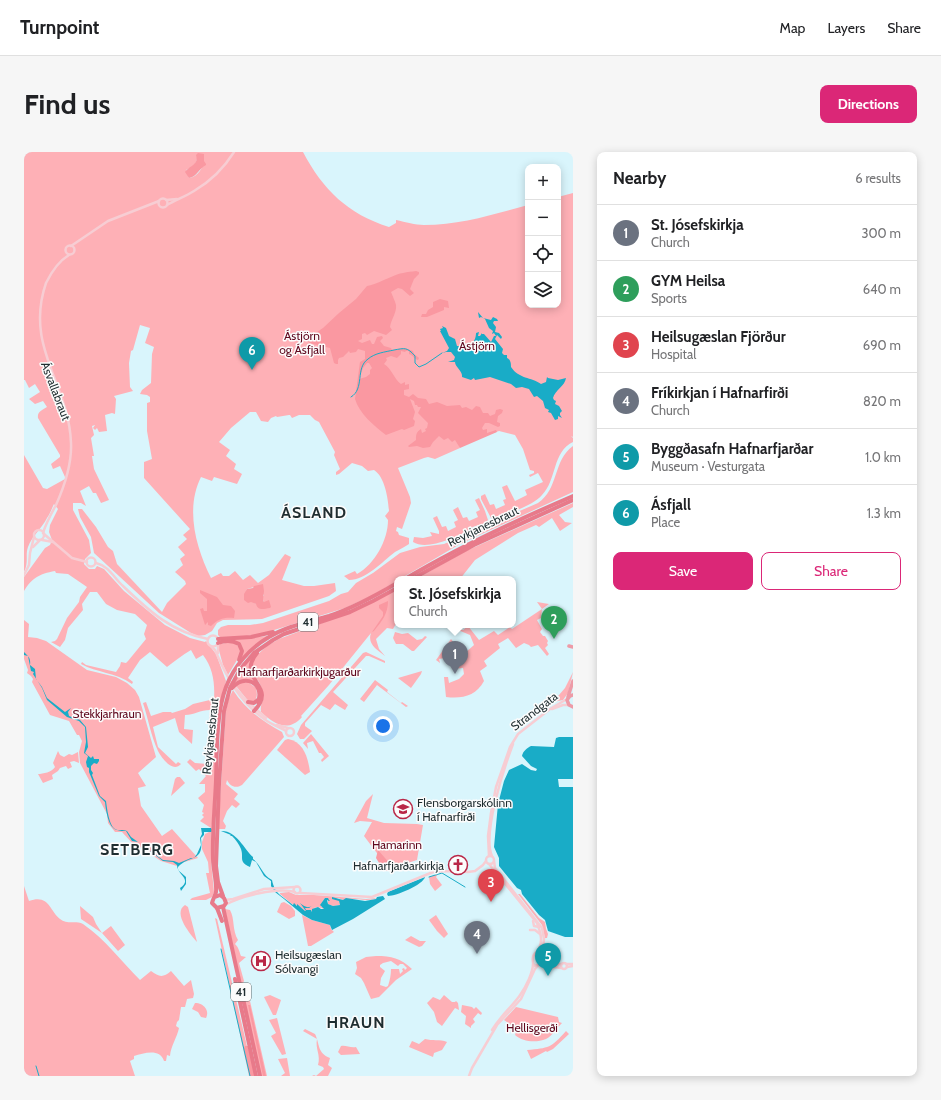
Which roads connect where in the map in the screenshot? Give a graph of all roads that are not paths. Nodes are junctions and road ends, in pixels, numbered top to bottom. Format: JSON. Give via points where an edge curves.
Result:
{"nodes":[{"id":1,"x":234,"y":152,"type":"edge"},
{"id":2,"x":181,"y":198,"type":"junction"},
{"id":3,"x":166,"y":200,"type":"junction"},
{"id":4,"x":159,"y":201,"type":"junction"},
{"id":5,"x":167,"y":205,"type":"junction"},
{"id":6,"x":160,"y":206,"type":"junction"},
{"id":7,"x":139,"y":209,"type":"junction"},
{"id":8,"x":81,"y":240,"type":"junction"},
{"id":9,"x":71,"y":246,"type":"junction"},
{"id":10,"x":65,"y":250,"type":"junction"},
{"id":11,"x":75,"y":251,"type":"junction"},
{"id":12,"x":68,"y":255,"type":"junction"},
{"id":13,"x":61,"y":262,"type":"junction"},
{"id":14,"x":38,"y":336,"type":"dead end"},
{"id":15,"x":40,"y":348,"type":"dead end"},
{"id":16,"x":573,"y":496,"type":"edge"},
{"id":17,"x":573,"y":500,"type":"edge"},
{"id":18,"x":47,"y":522,"type":"junction"},
{"id":19,"x":39,"y":530,"type":"junction"},
{"id":20,"x":44,"y":533,"type":"junction"},
{"id":21,"x":34,"y":537,"type":"junction"},
{"id":22,"x":41,"y":540,"type":"junction"},
{"id":23,"x":53,"y":542,"type":"junction"},
{"id":24,"x":31,"y":549,"type":"junction"},
{"id":25,"x":86,"y":562,"type":"junction"},
{"id":26,"x":96,"y":563,"type":"junction"},
{"id":27,"x":24,"y":575,"type":"edge"},
{"id":28,"x":410,"y":576,"type":"edge"},
{"id":29,"x":417,"y":576,"type":"edge"},
{"id":30,"x":394,"y":586,"type":"edge"},
{"id":31,"x":394,"y":590,"type":"edge"},
{"id":32,"x":283,"y":630,"type":"junction"},
{"id":33,"x":208,"y":639,"type":"junction"},
{"id":34,"x":273,"y":640,"type":"junction"},
{"id":35,"x":218,"y":642,"type":"junction"},
{"id":36,"x":211,"y":646,"type":"junction"},
{"id":37,"x":226,"y":674,"type":"junction"},
{"id":38,"x":230,"y":677,"type":"junction"},
{"id":39,"x":573,"y":681,"type":"edge"},
{"id":40,"x":236,"y":691,"type":"junction"},
{"id":41,"x":573,"y":695,"type":"edge"},
{"id":42,"x":259,"y":698,"type":"junction"},
{"id":43,"x":568,"y":698,"type":"junction"},
{"id":44,"x":248,"y":702,"type":"junction"},
{"id":45,"x":225,"y":705,"type":"junction"},
{"id":46,"x":571,"y":706,"type":"edge"},
{"id":47,"x":254,"y":710,"type":"junction"},
{"id":48,"x":288,"y":728,"type":"junction"},
{"id":49,"x":286,"y":731,"type":"junction"},
{"id":50,"x":488,"y":842,"type":"junction"},
{"id":51,"x":490,"y":846,"type":"junction"},
{"id":52,"x":490,"y":856,"type":"junction"},
{"id":53,"x":494,"y":862,"type":"junction"},
{"id":54,"x":487,"y":863,"type":"junction"},
{"id":55,"x":295,"y":887,"type":"junction"},
{"id":56,"x":269,"y":890,"type":"junction"},
{"id":57,"x":280,"y":890,"type":"junction"},
{"id":58,"x":300,"y":891,"type":"junction"},
{"id":59,"x":294,"y":892,"type":"junction"},
{"id":60,"x":214,"y":897,"type":"junction"},
{"id":61,"x":224,"y":898,"type":"junction"},
{"id":62,"x":224,"y":906,"type":"junction"},
{"id":63,"x":217,"y":908,"type":"junction"},
{"id":64,"x":531,"y":917,"type":"junction"},
{"id":65,"x":538,"y":927,"type":"junction"},
{"id":66,"x":530,"y":930,"type":"dead end"},
{"id":67,"x":542,"y":934,"type":"junction"},
{"id":68,"x":536,"y":953,"type":"junction"},
{"id":69,"x":542,"y":954,"type":"junction"},
{"id":70,"x":542,"y":959,"type":"junction"},
{"id":71,"x":533,"y":964,"type":"junction"},
{"id":72,"x":562,"y":964,"type":"junction"},
{"id":73,"x":538,"y":965,"type":"junction"},
{"id":74,"x":573,"y":965,"type":"edge"},
{"id":75,"x":566,"y":966,"type":"junction"},
{"id":76,"x":561,"y":968,"type":"junction"},
{"id":77,"x":256,"y":1076,"type":"edge"},
{"id":78,"x":260,"y":1076,"type":"edge"},
{"id":79,"x":469,"y":1076,"type":"edge"}],
"edges":[{"from":1,"to":2,"type":"main road","via":[[225,165],[207,182]]},
{"from":2,"to":3,"type":"main road"},
{"from":2,"to":5,"type":"main road"},
{"from":3,"to":4,"type":"main road"},
{"from":3,"to":5,"type":"main road"},
{"from":4,"to":6,"type":"main road"},
{"from":4,"to":7,"type":"main road"},
{"from":5,"to":6,"type":"main road","via":[[164,208]]},
{"from":6,"to":7,"type":"main road"},
{"from":7,"to":8,"type":"main road","via":[[108,221]]},
{"from":8,"to":9,"type":"main road"},
{"from":8,"to":11,"type":"main road"},
{"from":9,"to":10,"type":"main road"},
{"from":9,"to":11,"type":"main road"},
{"from":10,"to":12,"type":"main road"},
{"from":10,"to":13,"type":"main road"},
{"from":11,"to":12,"type":"main road"},
{"from":12,"to":13,"type":"main road"},
{"from":13,"to":14,"type":"main road","via":[[48,280],[40,302],[37,317]]},
{"from":15,"to":18,"type":"main road","name":"Ásvallabraut","via":[[67,416],[71,444],[66,479]]},
{"from":16,"to":28,"type":"highway","name":"Reykjanesbraut","via":[[480,537]]},
{"from":17,"to":29,"type":"highway","name":"Reykjanesbraut","via":[[474,545]]},
{"from":18,"to":19,"type":"main road","name":"Ásvallabraut"},
{"from":18,"to":20,"type":"main road","name":"Ásvallabraut"},
{"from":19,"to":20,"type":"main road"},
{"from":19,"to":21,"type":"main road","via":[[35,532]]},
{"from":20,"to":22,"type":"main road"},
{"from":20,"to":23,"type":"main road"},
{"from":21,"to":22,"type":"main road"},
{"from":21,"to":24,"type":"main road"},
{"from":22,"to":23,"type":"main road"},
{"from":22,"to":24,"type":"main road"},
{"from":23,"to":25,"type":"main road","via":[[72,558]]},
{"from":24,"to":27,"type":"main road","via":[[30,566]]},
{"from":25,"to":26,"type":"main road","via":[[91,567]]},
{"from":25,"to":26,"type":"main road","via":[[92,557]]},
{"from":26,"to":33,"type":"main road","via":[[106,567],[125,588],[162,620],[183,632]]},
{"from":30,"to":32,"type":"highway","name":"Reykjanesbraut","number":"41","via":[[346,610]]},
{"from":31,"to":34,"type":"highway","name":"Reykjanesbraut","number":"41","via":[[350,612]]},
{"from":32,"to":35,"type":"highway","via":[[251,638]]},
{"from":32,"to":38,"type":"highway","name":"Reykjanesbraut","number":"41","via":[[258,644]]},
{"from":33,"to":35,"type":"main road","via":[[213,636]]},
{"from":33,"to":36,"type":"main road"},
{"from":34,"to":45,"type":"highway","name":"Reykjanesbraut","number":"41","via":[[240,668]]},
{"from":34,"to":47,"type":"highway","via":[[256,654],[251,663],[250,669],[262,694],[261,701]]},
{"from":35,"to":36,"type":"main road"},
{"from":35,"to":37,"type":"main road","via":[[218,654]]},
{"from":35,"to":38,"type":"highway","via":[[234,641],[242,648]]},
{"from":36,"to":37,"type":"main road"},
{"from":37,"to":40,"type":"main road"},
{"from":38,"to":60,"type":"highway","name":"Reykjanesbraut","number":"41","via":[[220,710],[216,761],[212,858],[216,891]]},
{"from":39,"to":43,"type":"main road","name":"Strandgata"},
{"from":40,"to":44,"type":"main road"},
{"from":40,"to":47,"type":"main road"},
{"from":41,"to":43,"type":"main road"},
{"from":42,"to":44,"type":"highway","via":[[254,703]]},
{"from":42,"to":45,"type":"highway","via":[[256,685],[244,681],[232,687]]},
{"from":42,"to":47,"type":"highway"},
{"from":43,"to":46,"type":"main road","via":[[567,702]]},
{"from":43,"to":50,"type":"main road","name":"Strandgata","via":[[550,709],[514,740],[496,787]]},
{"from":44,"to":47,"type":"main road"},
{"from":45,"to":61,"type":"highway","name":"Reykjanesbraut","number":"41","via":[[216,866]]},
{"from":46,"to":51,"type":"main road","name":"Strandgata","via":[[559,706],[551,710],[515,741],[495,803]]},
{"from":47,"to":48,"type":"main road","via":[[271,722]]},
{"from":47,"to":49,"type":"main road","via":[[268,722]]},
{"from":48,"to":49,"type":"main road"},
{"from":48,"to":49,"type":"main road","via":[[294,730],[293,735],[288,736]]},
{"from":50,"to":51,"type":"main road"},
{"from":50,"to":52,"type":"main road","name":"Strandgata"},
{"from":51,"to":52,"type":"main road","name":"Strandgata"},
{"from":52,"to":53,"type":"main road"},
{"from":52,"to":54,"type":"main road","via":[[486,858]]},
{"from":53,"to":54,"type":"main road"},
{"from":53,"to":67,"type":"main road","via":[[495,868],[541,926]]},
{"from":54,"to":58,"type":"main road","via":[[475,871],[433,872],[372,897]]},
{"from":54,"to":64,"type":"main road"},
{"from":55,"to":57,"type":"main road"},
{"from":55,"to":58,"type":"main road","via":[[299,887]]},
{"from":55,"to":59,"type":"main road"},
{"from":56,"to":57,"type":"main road"},
{"from":56,"to":61,"type":"main road","via":[[258,890],[233,899]]},
{"from":56,"to":62,"type":"main road"},
{"from":57,"to":59,"type":"main road"},
{"from":58,"to":59,"type":"main road","via":[[298,894]]},
{"from":60,"to":61,"type":"highway","via":[[219,895]]},
{"from":60,"to":63,"type":"highway","number":"41","via":[[212,903]]},
{"from":61,"to":62,"type":"highway","number":"41"},
{"from":62,"to":63,"type":"highway"},
{"from":62,"to":78,"type":"highway","number":"41"},
{"from":63,"to":77,"type":"highway","number":"41","via":[[223,924]]},
{"from":64,"to":65,"type":"main road"},
{"from":64,"to":65,"type":"main road","via":[[534,926]]},
{"from":65,"to":67,"type":"main road"},
{"from":66,"to":67,"type":"main road"},
{"from":67,"to":68,"type":"main road"},
{"from":67,"to":69,"type":"main road"},
{"from":68,"to":69,"type":"main road"},
{"from":68,"to":71,"type":"main road"},
{"from":69,"to":70,"type":"main road"},
{"from":70,"to":72,"type":"main road","via":[[548,965]]},
{"from":70,"to":73,"type":"main road"},
{"from":71,"to":73,"type":"main road"},
{"from":71,"to":79,"type":"main road","via":[[522,994],[496,1024],[470,1068]]},
{"from":72,"to":75,"type":"main road"},
{"from":72,"to":76,"type":"main road"},
{"from":73,"to":76,"type":"main road"},
{"from":73,"to":79,"type":"main road","via":[[524,995],[497,1025]]},
{"from":74,"to":75,"type":"main road"},
{"from":75,"to":76,"type":"main road","via":[[564,969]]}]}
